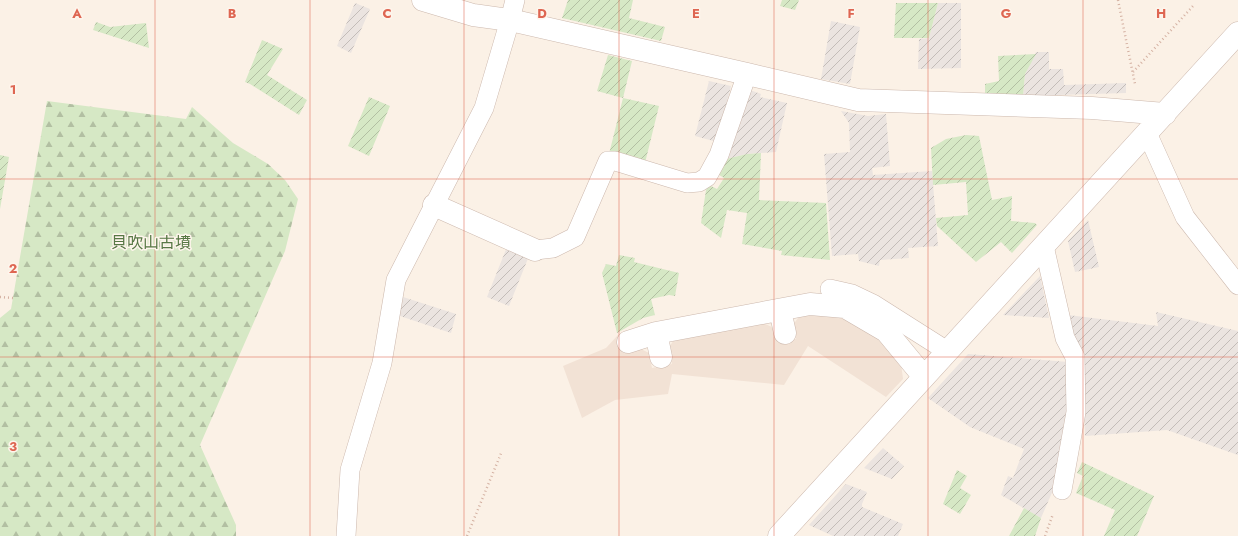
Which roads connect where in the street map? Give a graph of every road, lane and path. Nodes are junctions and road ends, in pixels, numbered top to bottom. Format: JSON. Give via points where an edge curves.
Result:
{"nodes":[{"id":1,"x":423,"y":0,"type":"edge"},
{"id":2,"x":1118,"y":0,"type":"edge"},
{"id":3,"x":1193,"y":6,"type":"dead end"},
{"id":4,"x":512,"y":10,"type":"edge"},
{"id":5,"x":1238,"y":33,"type":"edge"},
{"id":6,"x":1133,"y":73,"type":"junction"},
{"id":7,"x":748,"y":74,"type":"junction"},
{"id":8,"x":1140,"y":112,"type":"junction"},
{"id":9,"x":1165,"y":114,"type":"junction"},
{"id":10,"x":1147,"y":134,"type":"junction"},
{"id":11,"x":434,"y":205,"type":"junction"},
{"id":12,"x":1044,"y":246,"type":"junction"},
{"id":13,"x":535,"y":250,"type":"joint"},
{"id":14,"x":1238,"y":285,"type":"edge"},
{"id":15,"x":830,"y":289,"type":"dead end"},
{"id":16,"x":0,"y":297,"type":"edge"},
{"id":17,"x":13,"y":298,"type":"dead end"},
{"id":18,"x":780,"y":310,"type":"junction"},
{"id":19,"x":656,"y":332,"type":"junction"},
{"id":20,"x":785,"y":333,"type":"dead end"},
{"id":21,"x":628,"y":342,"type":"dead end"},
{"id":22,"x":947,"y":351,"type":"junction"},
{"id":23,"x":661,"y":357,"type":"dead end"},
{"id":24,"x":924,"y":377,"type":"junction"},
{"id":25,"x":502,"y":451,"type":"dead end"},
{"id":26,"x":1062,"y":490,"type":"dead end"},
{"id":27,"x":346,"y":536,"type":"edge"},
{"id":28,"x":467,"y":536,"type":"edge"},
{"id":29,"x":779,"y":536,"type":"edge"}],
"edges":[{"from":1,"to":4,"type":"street","via":[[473,15]]},
{"from":2,"to":6,"type":"path"},
{"from":3,"to":6,"type":"path"},
{"from":4,"to":7,"type":"street"},
{"from":4,"to":11,"type":"lane","via":[[484,108]]},
{"from":5,"to":9,"type":"street"},
{"from":6,"to":8,"type":"path"},
{"from":7,"to":8,"type":"street","via":[[858,100]]},
{"from":7,"to":13,"type":"lane","via":[[719,155],[707,177],[699,182],[687,183],[615,161],[608,162],[576,237],[553,248]]},
{"from":8,"to":9,"type":"street"},
{"from":9,"to":10,"type":"street"},
{"from":10,"to":12,"type":"street"},
{"from":10,"to":14,"type":"lane","via":[[1185,217]]},
{"from":11,"to":13,"type":"street"},
{"from":11,"to":27,"type":"lane","via":[[396,280],[382,363],[350,470]]},
{"from":12,"to":22,"type":"street"},
{"from":12,"to":26,"type":"lane","via":[[1065,338],[1075,357],[1076,412]]},
{"from":15,"to":22,"type":"lane","via":[[852,294],[873,304]]},
{"from":16,"to":17,"type":"path"},
{"from":18,"to":19,"type":"street"},
{"from":18,"to":20,"type":"street"},
{"from":18,"to":24,"type":"street","via":[[810,304],[845,307],[886,331]]},
{"from":19,"to":21,"type":"street"},
{"from":19,"to":23,"type":"street"},
{"from":22,"to":24,"type":"street"},
{"from":24,"to":29,"type":"street"},
{"from":25,"to":28,"type":"path"}]}
